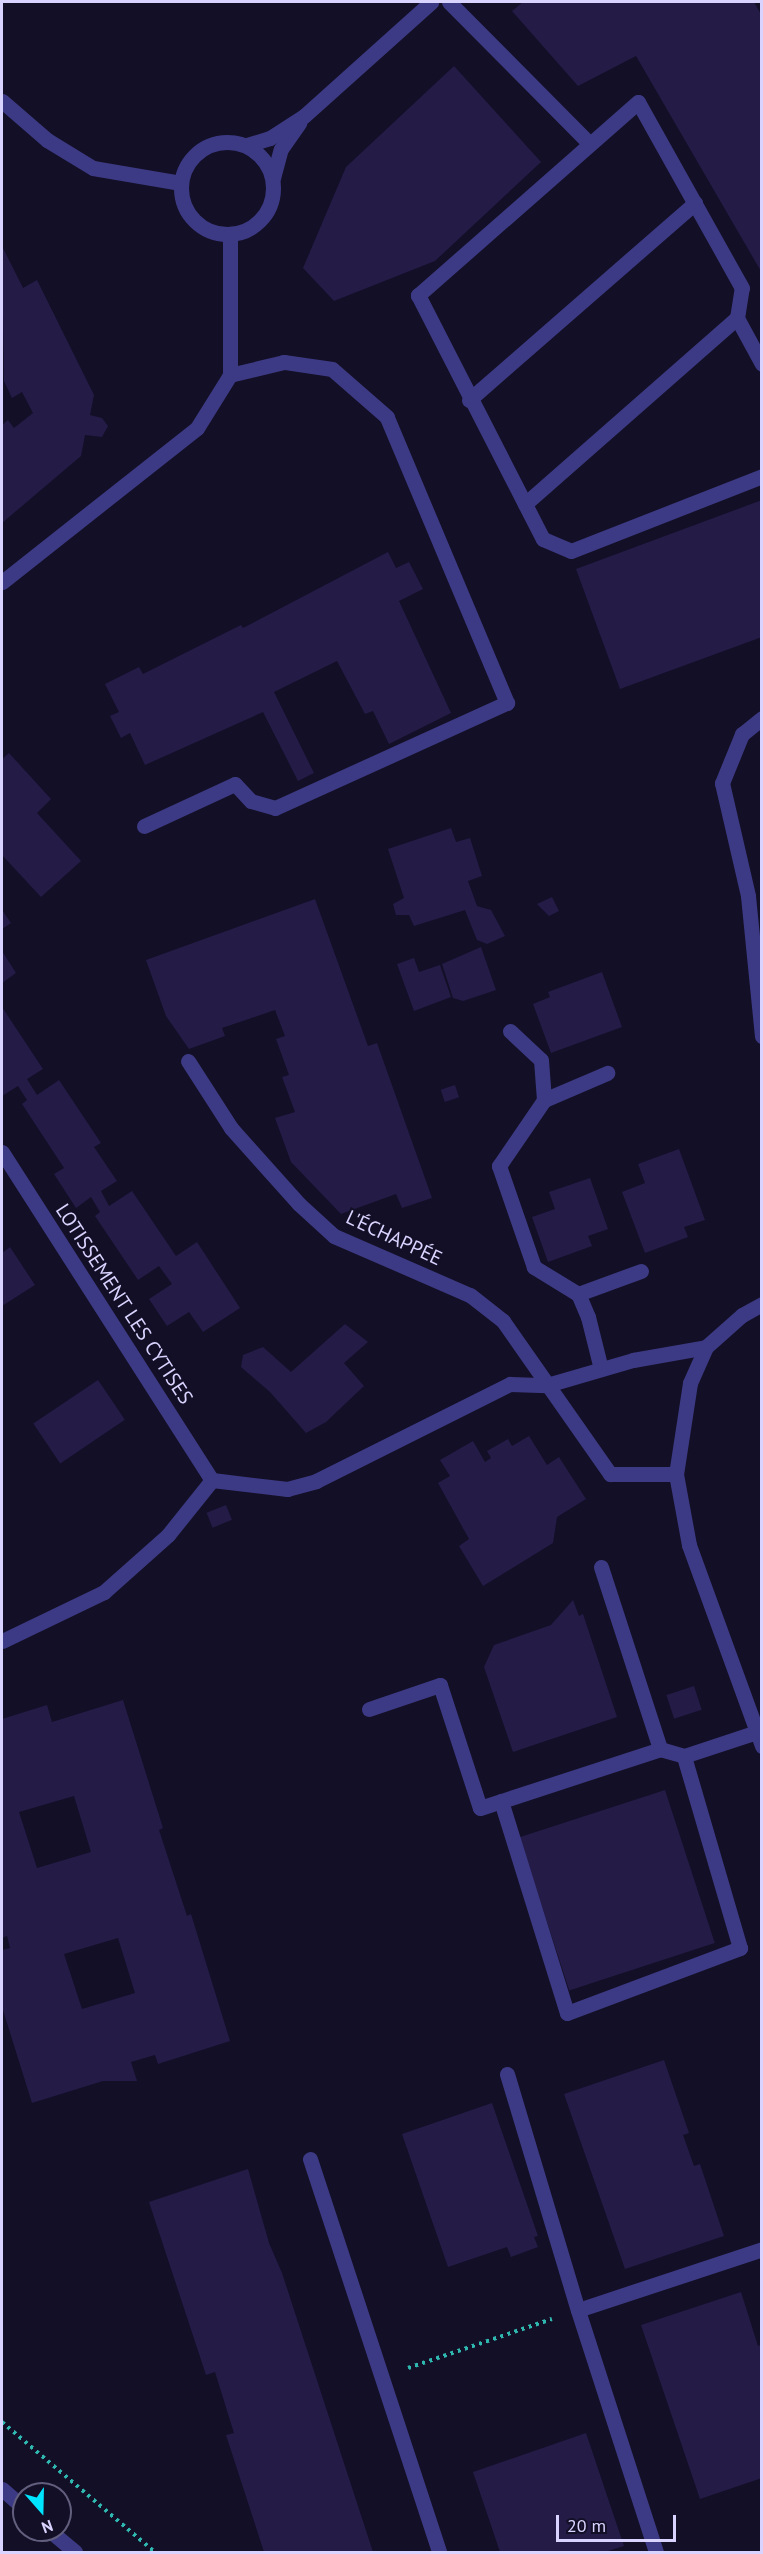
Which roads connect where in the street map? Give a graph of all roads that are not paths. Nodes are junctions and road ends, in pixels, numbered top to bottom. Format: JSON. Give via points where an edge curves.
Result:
{"nodes":[{"id":1,"x":431,"y":2,"type":"edge"},
{"id":2,"x":449,"y":2,"type":"edge"},
{"id":3,"x":2,"y":101,"type":"edge"},
{"id":4,"x":304,"y":116,"type":"junction"},
{"id":5,"x":590,"y":144,"type":"junction"},
{"id":6,"x":247,"y":145,"type":"junction"},
{"id":7,"x":273,"y":178,"type":"junction"},
{"id":8,"x":181,"y":183,"type":"junction"},
{"id":9,"x":695,"y":203,"type":"junction"},
{"id":10,"x":230,"y":235,"type":"junction"},
{"id":11,"x":737,"y":318,"type":"junction"},
{"id":12,"x":762,"y":364,"type":"edge"},
{"id":13,"x":230,"y":375,"type":"junction"},
{"id":14,"x":470,"y":399,"type":"junction"},
{"id":15,"x":762,"y":476,"type":"edge"},
{"id":16,"x":525,"y":504,"type":"junction"},
{"id":17,"x":2,"y":582,"type":"edge"},
{"id":18,"x":762,"y":718,"type":"edge"},
{"id":19,"x":144,"y":826,"type":"dead end"},
{"id":20,"x":510,"y":1031,"type":"dead end"},
{"id":21,"x":762,"y":1036,"type":"edge"},
{"id":22,"x":188,"y":1061,"type":"dead end"},
{"id":23,"x":607,"y":1073,"type":"dead end"},
{"id":24,"x":544,"y":1100,"type":"junction"},
{"id":25,"x":2,"y":1152,"type":"edge"},
{"id":26,"x":641,"y":1271,"type":"dead end"},
{"id":27,"x":578,"y":1294,"type":"junction"},
{"id":28,"x":762,"y":1304,"type":"edge"},
{"id":29,"x":706,"y":1347,"type":"junction"},
{"id":30,"x":601,"y":1369,"type":"junction"},
{"id":31,"x":547,"y":1385,"type":"junction"},
{"id":32,"x":676,"y":1474,"type":"junction"},
{"id":33,"x":212,"y":1480,"type":"junction"},
{"id":34,"x":601,"y":1567,"type":"dead end"},
{"id":35,"x":2,"y":1641,"type":"edge"},
{"id":36,"x":369,"y":1709,"type":"dead end"},
{"id":37,"x":759,"y":1739,"type":"edge"},
{"id":38,"x":660,"y":1749,"type":"junction"},
{"id":39,"x":684,"y":1756,"type":"junction"},
{"id":40,"x":501,"y":1802,"type":"junction"},
{"id":41,"x":507,"y":2074,"type":"dead end"},
{"id":42,"x":310,"y":2159,"type":"dead end"},
{"id":43,"x":762,"y":2249,"type":"edge"},
{"id":44,"x":578,"y":2310,"type":"junction"},
{"id":45,"x":63,"y":2542,"type":"edge"},
{"id":46,"x":75,"y":2553,"type":"edge"},
{"id":47,"x":439,"y":2553,"type":"edge"},
{"id":48,"x":656,"y":2553,"type":"edge"}],
"edges":[{"from":1,"to":4,"type":"street"},
{"from":2,"to":5,"type":"street"},
{"from":3,"to":8,"type":"street","via":[[47,140],[93,168]]},
{"from":4,"to":6,"type":"street","via":[[270,138]]},
{"from":4,"to":7,"type":"street","via":[[281,150]]},
{"from":5,"to":9,"type":"street","via":[[638,102]]},
{"from":5,"to":14,"type":"street","via":[[418,295]]},
{"from":6,"to":7,"type":"street","via":[[264,158]]},
{"from":6,"to":8,"type":"street","via":[[224,141],[200,150],[187,164]]},
{"from":7,"to":10,"type":"street","via":[[274,196],[266,215],[252,228]]},
{"from":8,"to":10,"type":"street","via":[[183,203],[194,220],[212,232]]},
{"from":9,"to":11,"type":"street","via":[[742,288]]},
{"from":9,"to":14,"type":"street"},
{"from":10,"to":13,"type":"street"},
{"from":11,"to":12,"type":"street"},
{"from":11,"to":16,"type":"street"},
{"from":13,"to":17,"type":"street","via":[[197,428]]},
{"from":13,"to":19,"type":"street","via":[[284,362],[332,369],[387,417],[507,703],[275,808],[251,801],[235,784]]},
{"from":14,"to":16,"type":"street"},
{"from":15,"to":16,"type":"street","via":[[571,551],[543,539]]},
{"from":18,"to":21,"type":"street","via":[[742,734],[722,783],[748,896]]},
{"from":20,"to":24,"type":"street","via":[[541,1060]]},
{"from":22,"to":31,"type":"street","name":"L'ÉCHAPPÉE","via":[[231,1128],[299,1204],[334,1236],[470,1295],[503,1321]]},
{"from":23,"to":24,"type":"street"},
{"from":24,"to":27,"type":"street","via":[[499,1166],[534,1267]]},
{"from":25,"to":33,"type":"street","name":"LOTISSEMENT LES CYTISES"},
{"from":26,"to":27,"type":"street"},
{"from":27,"to":30,"type":"street"},
{"from":28,"to":29,"type":"street","via":[[742,1315]]},
{"from":29,"to":30,"type":"street"},
{"from":29,"to":32,"type":"street","via":[[690,1383]]},
{"from":30,"to":31,"type":"street"},
{"from":31,"to":32,"type":"street","name":"L'ÉCHAPPÉE","via":[[610,1474]]},
{"from":31,"to":33,"type":"street","via":[[510,1384],[316,1481],[287,1489]]},
{"from":32,"to":37,"type":"street","via":[[689,1545]]},
{"from":33,"to":35,"type":"street","via":[[168,1535],[104,1592]]},
{"from":34,"to":38,"type":"street"},
{"from":36,"to":40,"type":"street","via":[[440,1685],[480,1808]]},
{"from":37,"to":39,"type":"street"},
{"from":38,"to":39,"type":"street"},
{"from":38,"to":40,"type":"street"},
{"from":39,"to":40,"type":"street","via":[[740,1948],[567,2013]]},
{"from":41,"to":44,"type":"street"},
{"from":42,"to":47,"type":"street"},
{"from":43,"to":44,"type":"street"},
{"from":44,"to":48,"type":"street"},
{"from":45,"to":46,"type":"street"}]}
